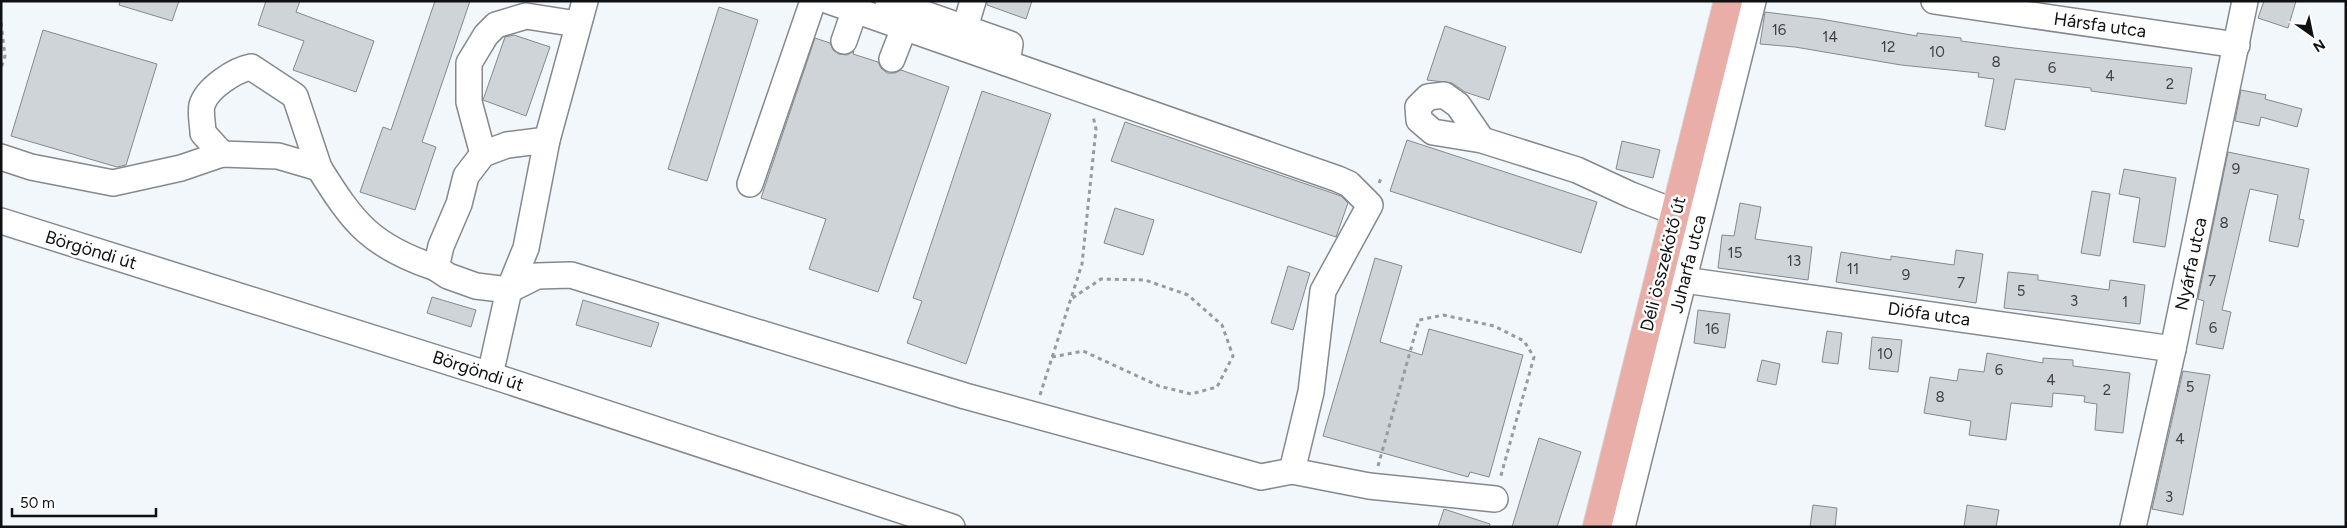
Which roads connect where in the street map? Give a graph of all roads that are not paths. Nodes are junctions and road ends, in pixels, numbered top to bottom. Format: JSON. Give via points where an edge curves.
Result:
{"nodes":[{"id":1,"x":813,"y":1,"type":"edge"},
{"id":2,"x":829,"y":1,"type":"edge"},
{"id":3,"x":973,"y":1,"type":"edge"},
{"id":4,"x":1728,"y":1,"type":"edge"},
{"id":5,"x":1753,"y":1,"type":"edge"},
{"id":6,"x":1934,"y":1,"type":"edge"},
{"id":7,"x":2245,"y":1,"type":"edge"},
{"id":8,"x":857,"y":6,"type":"edge"},
{"id":9,"x":903,"y":10,"type":"edge"},
{"id":10,"x":581,"y":13,"type":"edge"},
{"id":11,"x":961,"y":37,"type":"junction"},
{"id":12,"x":844,"y":41,"type":"dead end"},
{"id":13,"x":2237,"y":45,"type":"junction"},
{"id":14,"x":892,"y":59,"type":"dead end"},
{"id":15,"x":547,"y":140,"type":"junction"},
{"id":16,"x":1482,"y":140,"type":"dead end"},
{"id":17,"x":222,"y":154,"type":"junction"},
{"id":18,"x":483,"y":154,"type":"junction"},
{"id":19,"x":1,"y":157,"type":"edge"},
{"id":20,"x":319,"y":168,"type":"junction"},
{"id":21,"x":750,"y":184,"type":"dead end"},
{"id":22,"x":1676,"y":212,"type":"junction"},
{"id":23,"x":1,"y":221,"type":"edge"},
{"id":24,"x":436,"y":268,"type":"junction"},
{"id":25,"x":1684,"y":280,"type":"junction"},
{"id":26,"x":509,"y":290,"type":"junction"},
{"id":27,"x":2173,"y":348,"type":"junction"},
{"id":28,"x":490,"y":375,"type":"junction"},
{"id":29,"x":1292,"y":471,"type":"junction"},
{"id":30,"x":1495,"y":499,"type":"road end"},
{"id":31,"x":952,"y":527,"type":"edge"},
{"id":32,"x":1597,"y":527,"type":"edge"},
{"id":33,"x":1622,"y":527,"type":"edge"},
{"id":34,"x":2133,"y":527,"type":"edge"}],
"edges":[{"from":1,"to":21,"type":"street"},
{"from":2,"to":8,"type":"street"},
{"from":3,"to":11,"type":"street"},
{"from":4,"to":22,"type":"main road","name":"Déli összekötő út"},
{"from":5,"to":25,"type":"street","name":"Juharfa utca"},
{"from":6,"to":13,"type":"street","name":"Hársfa utca"},
{"from":7,"to":13,"type":"street","name":"Nyárfa utca"},
{"from":8,"to":9,"type":"street"},
{"from":8,"to":12,"type":"street"},
{"from":9,"to":11,"type":"street"},
{"from":9,"to":14,"type":"street"},
{"from":10,"to":15,"type":"street"},
{"from":10,"to":18,"type":"street","via":[[526,16],[496,25],[486,35],[468,63],[470,102]]},
{"from":11,"to":29,"type":"street","via":[[1007,63],[1338,178],[1370,204],[1323,291],[1311,392]]},
{"from":13,"to":27,"type":"street","name":"Nyárfa utca"},
{"from":15,"to":18,"type":"street","via":[[507,145]]},
{"from":15,"to":26,"type":"street","via":[[526,248]]},
{"from":16,"to":22,"type":"street","via":[[1577,170]]},
{"from":17,"to":19,"type":"street","via":[[181,168],[113,183],[32,167]]},
{"from":17,"to":20,"type":"street","via":[[278,156]]},
{"from":17,"to":20,"type":"street","via":[[203,133],[202,104],[220,81],[252,66],[295,96]]},
{"from":18,"to":24,"type":"street","via":[[466,176]]},
{"from":20,"to":24,"type":"street","via":[[341,204],[370,237],[404,258]]},
{"from":22,"to":32,"type":"main road","name":"Déli összekötő út"},
{"from":23,"to":28,"type":"street","name":"Börgöndi út"},
{"from":24,"to":26,"type":"street","via":[[476,286]]},
{"from":25,"to":27,"type":"street","name":"Diófa utca"},
{"from":25,"to":33,"type":"street","name":"Juharfa utca"},
{"from":26,"to":28,"type":"street"},
{"from":26,"to":29,"type":"street","via":[[537,276],[571,275],[1034,415],[1261,478]]},
{"from":27,"to":34,"type":"street","name":"Nyárfa utca"},
{"from":28,"to":31,"type":"street","name":"Börgöndi út"},
{"from":29,"to":30,"type":"street","via":[[1369,486]]}]}
